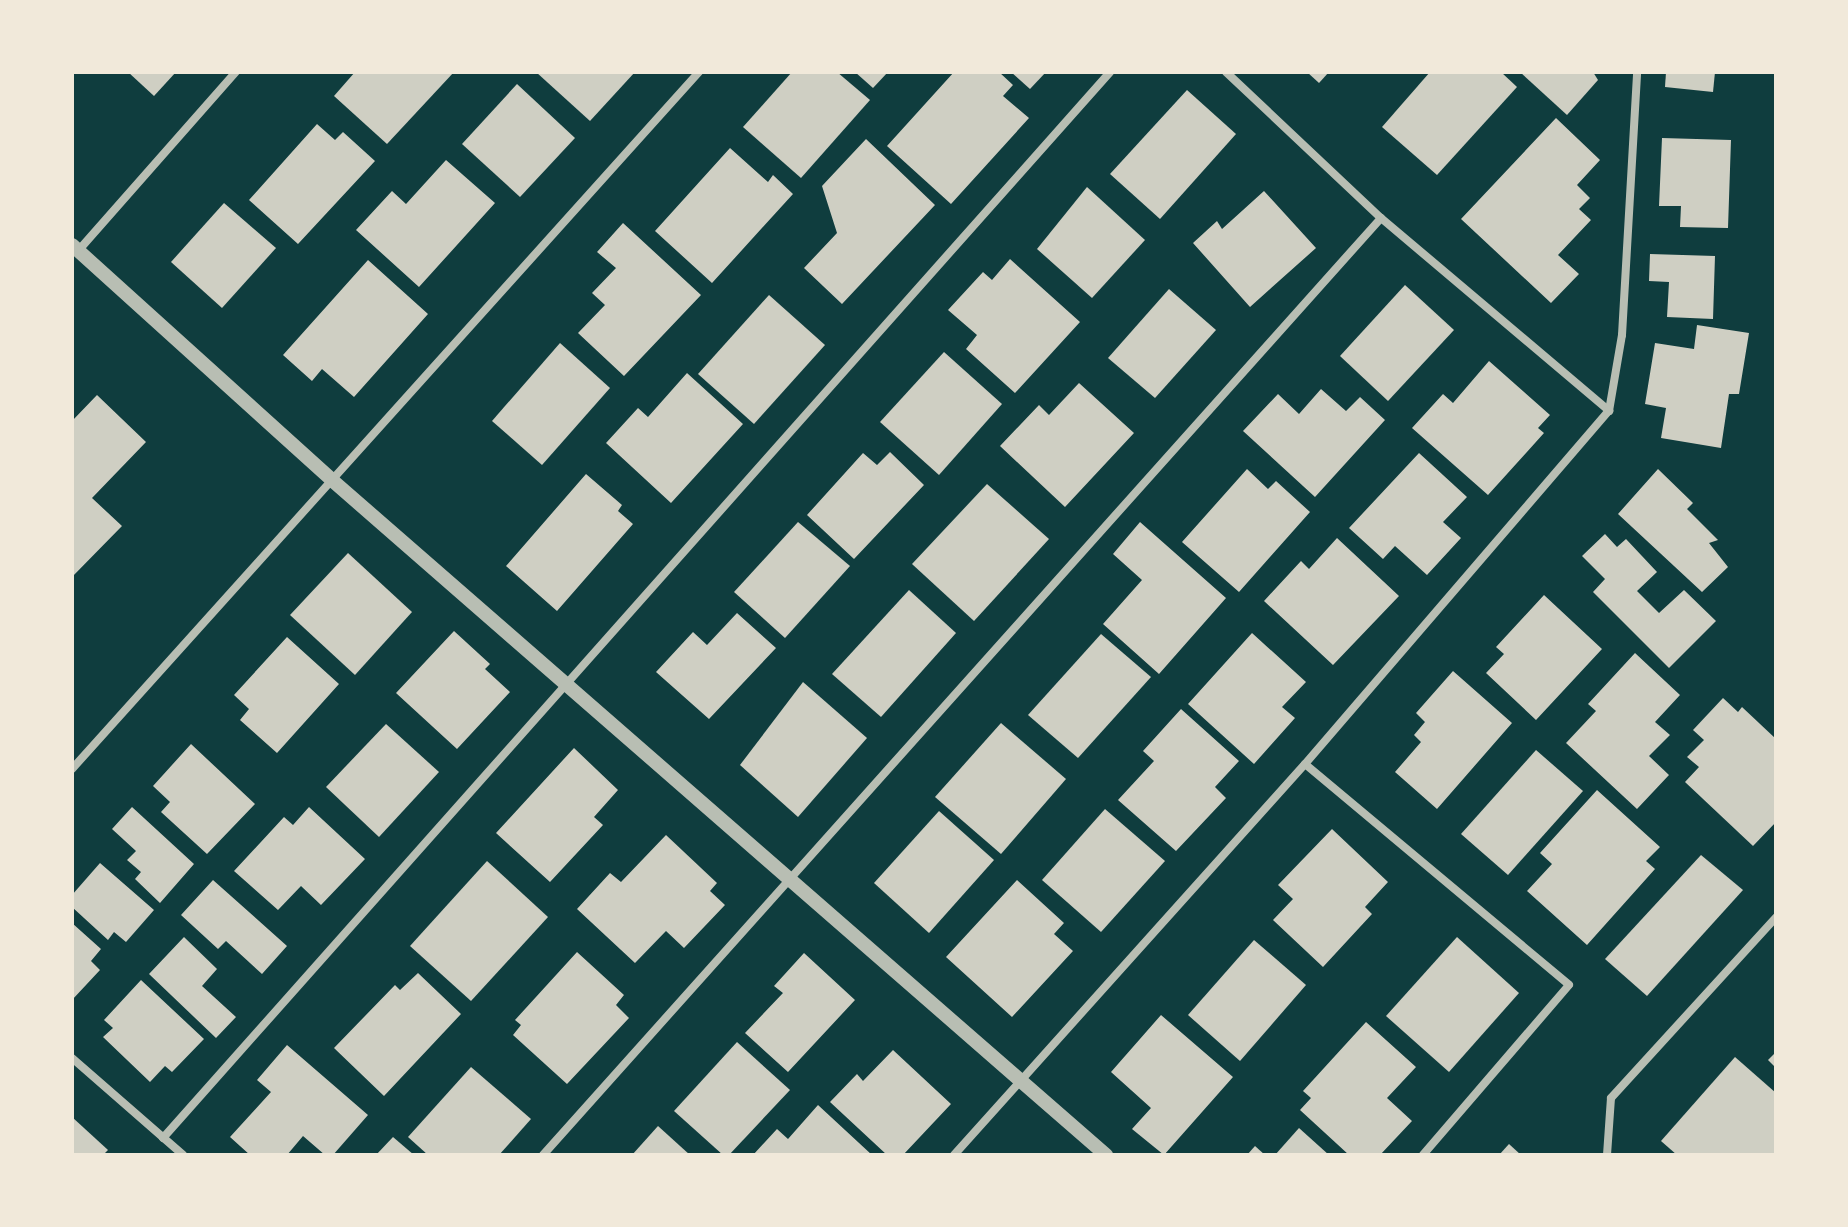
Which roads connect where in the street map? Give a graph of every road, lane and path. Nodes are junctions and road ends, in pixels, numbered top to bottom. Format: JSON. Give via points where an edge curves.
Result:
{"nodes":[{"id":1,"x":236,"y":72,"type":"edge"},
{"id":2,"x":699,"y":72,"type":"edge"},
{"id":3,"x":1110,"y":72,"type":"edge"},
{"id":4,"x":1226,"y":72,"type":"edge"},
{"id":5,"x":1637,"y":72,"type":"edge"},
{"id":6,"x":1381,"y":218,"type":"junction"},
{"id":7,"x":75,"y":248,"type":"edge"},
{"id":8,"x":1609,"y":411,"type":"junction"},
{"id":9,"x":333,"y":481,"type":"junction"},
{"id":10,"x":566,"y":680,"type":"junction"},
{"id":11,"x":1305,"y":764,"type":"junction"},
{"id":12,"x":72,"y":769,"type":"edge"},
{"id":13,"x":787,"y":879,"type":"junction"},
{"id":14,"x":1776,"y":917,"type":"edge"},
{"id":15,"x":72,"y":1058,"type":"edge"},
{"id":16,"x":1020,"y":1080,"type":"junction"},
{"id":17,"x":163,"y":1138,"type":"junction"},
{"id":18,"x":183,"y":1155,"type":"edge"},
{"id":19,"x":543,"y":1155,"type":"edge"},
{"id":20,"x":954,"y":1155,"type":"edge"},
{"id":21,"x":1106,"y":1155,"type":"edge"},
{"id":22,"x":1423,"y":1155,"type":"edge"},
{"id":23,"x":1607,"y":1155,"type":"edge"}],
"edges":[{"from":1,"to":7,"type":"street"},
{"from":2,"to":9,"type":"street"},
{"from":3,"to":10,"type":"street"},
{"from":4,"to":6,"type":"street"},
{"from":5,"to":8,"type":"street","via":[[1622,335]]},
{"from":6,"to":8,"type":"street"},
{"from":6,"to":13,"type":"street"},
{"from":7,"to":9,"type":"street"},
{"from":8,"to":11,"type":"street"},
{"from":9,"to":10,"type":"street"},
{"from":9,"to":12,"type":"street"},
{"from":10,"to":13,"type":"street"},
{"from":10,"to":17,"type":"street"},
{"from":11,"to":16,"type":"street"},
{"from":11,"to":22,"type":"street","via":[[1569,985]]},
{"from":13,"to":16,"type":"street"},
{"from":13,"to":19,"type":"street"},
{"from":14,"to":23,"type":"street","via":[[1611,1098]]},
{"from":15,"to":17,"type":"street"},
{"from":16,"to":20,"type":"street"},
{"from":16,"to":21,"type":"street"},
{"from":17,"to":18,"type":"street"}]}
